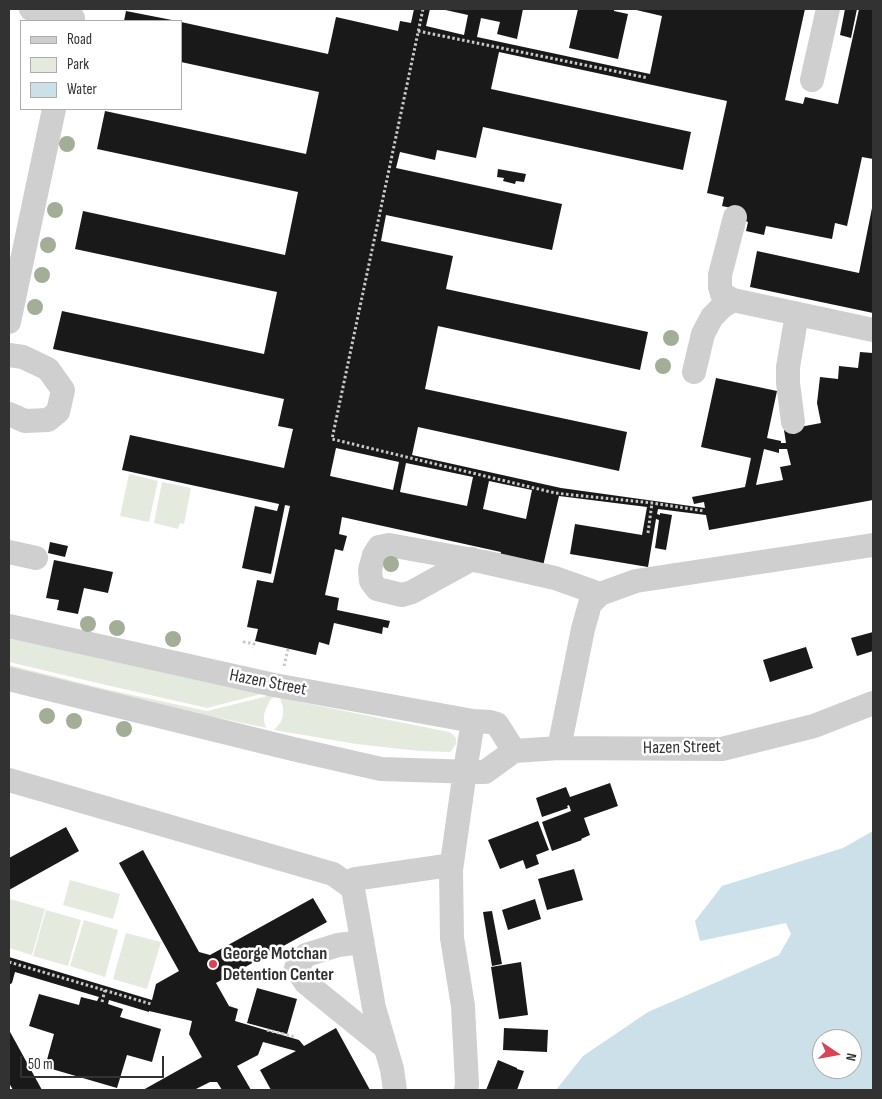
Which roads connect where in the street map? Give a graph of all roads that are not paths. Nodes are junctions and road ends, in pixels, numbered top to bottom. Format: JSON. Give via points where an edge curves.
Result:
{"nodes":[{"id":1,"x":31,"y":9,"type":"edge"},
{"id":2,"x":828,"y":9,"type":"edge"},
{"id":3,"x":74,"y":16,"type":"edge"},
{"id":4,"x":812,"y":80,"type":"dead end"},
{"id":5,"x":54,"y":110,"type":"edge"},
{"id":6,"x":734,"y":217,"type":"dead end"},
{"id":7,"x":733,"y":300,"type":"junction"},
{"id":8,"x":797,"y":314,"type":"junction"},
{"id":9,"x":9,"y":322,"type":"edge"},
{"id":10,"x":873,"y":330,"type":"edge"},
{"id":11,"x":9,"y":355,"type":"edge"},
{"id":12,"x":694,"y":372,"type":"dead end"},
{"id":13,"x":9,"y":414,"type":"edge"},
{"id":14,"x":793,"y":422,"type":"dead end"},
{"id":15,"x":873,"y":545,"type":"edge"},
{"id":16,"x":9,"y":552,"type":"edge"},
{"id":17,"x":36,"y":558,"type":"dead end"},
{"id":18,"x":472,"y":560,"type":"dead end"},
{"id":19,"x":600,"y":594,"type":"junction"},
{"id":20,"x":9,"y":626,"type":"edge"},
{"id":21,"x":9,"y":679,"type":"edge"},
{"id":22,"x":873,"y":703,"type":"edge"},
{"id":23,"x":473,"y":721,"type":"junction"},
{"id":24,"x":559,"y":748,"type":"junction"},
{"id":25,"x":514,"y":751,"type":"junction"},
{"id":26,"x":465,"y":771,"type":"junction"},
{"id":27,"x":9,"y":780,"type":"edge"},
{"id":28,"x":451,"y":866,"type":"junction"},
{"id":29,"x":347,"y":884,"type":"junction"},
{"id":30,"x":362,"y":942,"type":"junction"},
{"id":31,"x":386,"y":1048,"type":"junction"},
{"id":32,"x":395,"y":1090,"type":"edge"},
{"id":33,"x":466,"y":1090,"type":"edge"}],
"edges":[{"from":1,"to":3,"type":"street"},
{"from":2,"to":4,"type":"street"},
{"from":5,"to":9,"type":"street"},
{"from":6,"to":7,"type":"street","via":[[720,276],[722,294]]},
{"from":7,"to":8,"type":"street"},
{"from":7,"to":12,"type":"street","via":[[722,307],[707,325]]},
{"from":8,"to":10,"type":"street"},
{"from":8,"to":14,"type":"street","via":[[788,367]]},
{"from":11,"to":13,"type":"street","via":[[23,357],[48,369],[63,390],[58,412],[48,420],[25,421]]},
{"from":15,"to":19,"type":"street","via":[[636,581]]},
{"from":16,"to":17,"type":"street"},
{"from":18,"to":19,"type":"street","via":[[555,578]]},
{"from":19,"to":24,"type":"street","via":[[590,604]]},
{"from":20,"to":23,"type":"street","name":"Hazen Street","via":[[274,685]]},
{"from":21,"to":26,"type":"street","via":[[381,769]]},
{"from":22,"to":24,"type":"street","name":"Hazen Street","via":[[814,726],[722,749]]},
{"from":23,"to":25,"type":"street","name":"Hazen Street","via":[[497,724]]},
{"from":23,"to":26,"type":"street"},
{"from":24,"to":25,"type":"street","name":"Hazen Street"},
{"from":25,"to":26,"type":"street","via":[[485,772]]},
{"from":26,"to":28,"type":"street"},
{"from":27,"to":29,"type":"street","via":[[334,874]]},
{"from":28,"to":29,"type":"street","via":[[355,879]]},
{"from":28,"to":33,"type":"street","via":[[452,938],[463,1006]]},
{"from":29,"to":30,"type":"street","via":[[353,889]]},
{"from":30,"to":31,"type":"street","via":[[374,1008]]},
{"from":30,"to":31,"type":"street","via":[[338,945],[306,955],[296,968],[306,983]]},
{"from":31,"to":32,"type":"street"}]}
